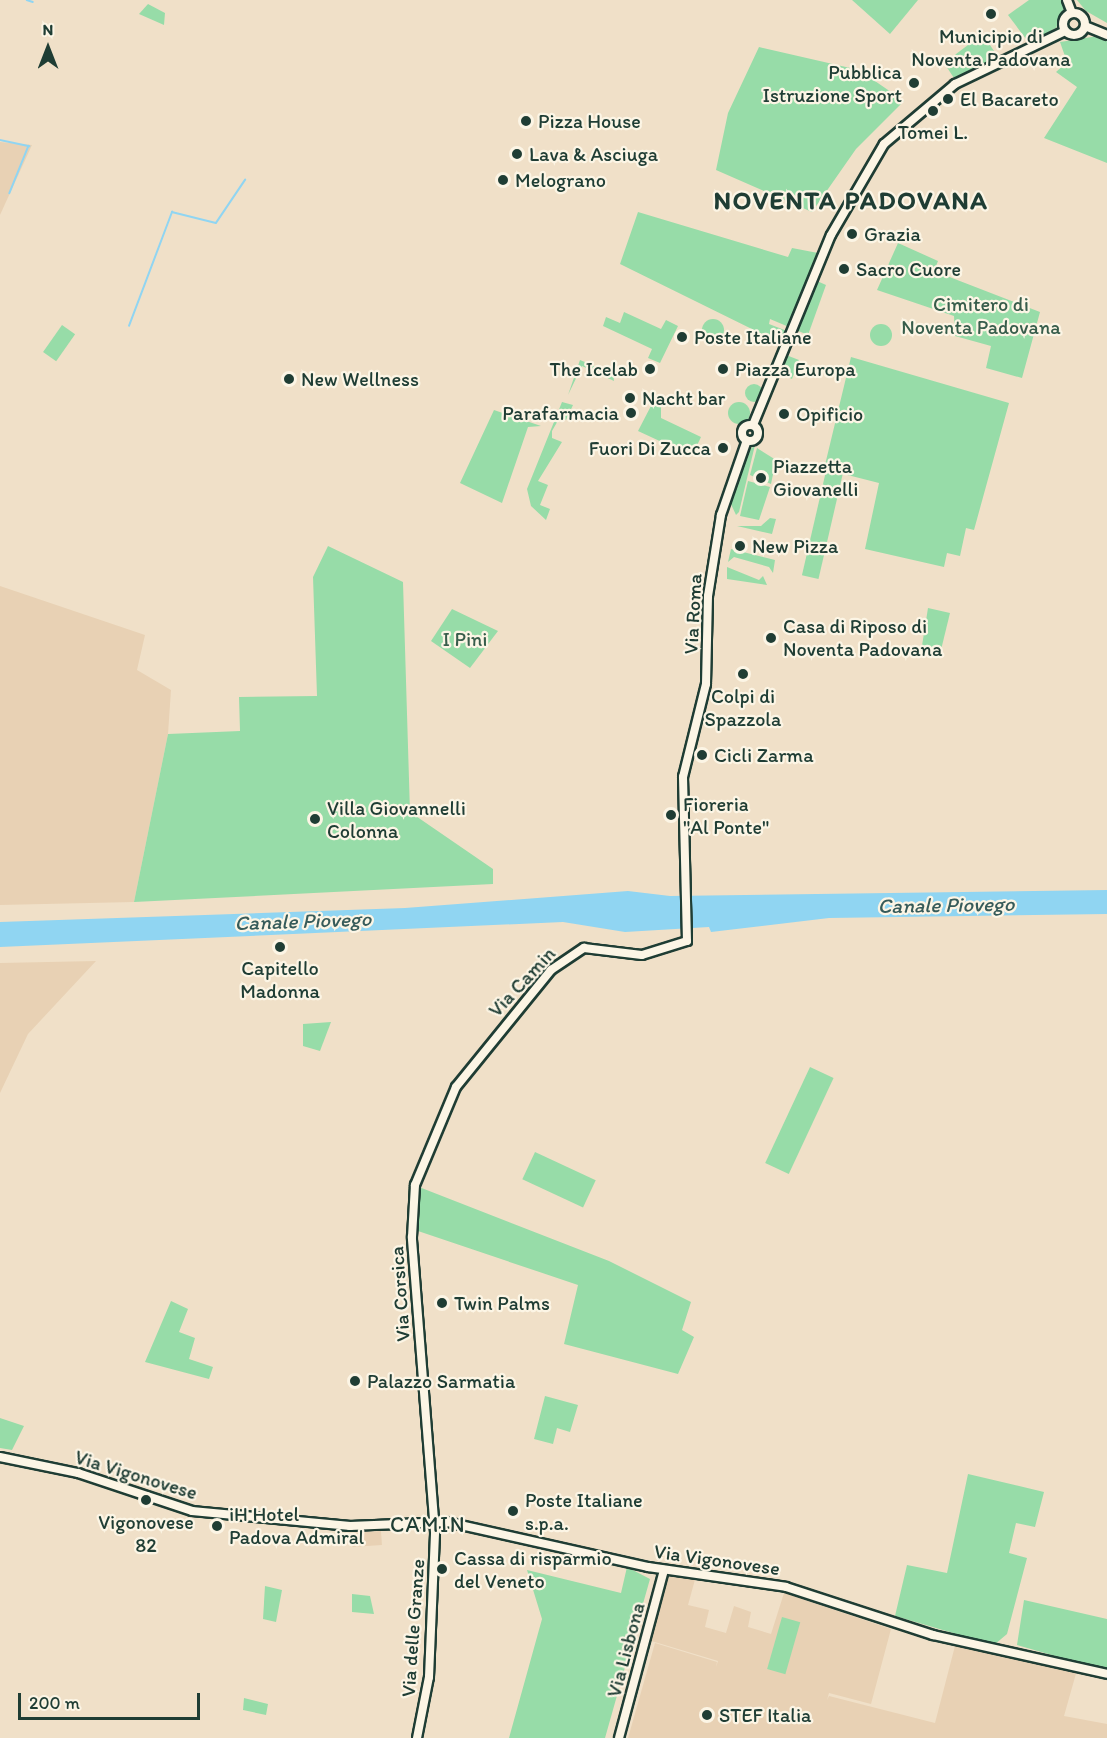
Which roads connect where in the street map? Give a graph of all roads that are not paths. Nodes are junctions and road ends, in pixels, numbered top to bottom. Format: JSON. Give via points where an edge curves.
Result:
{"nodes":[{"id":1,"x":1067,"y":0,"type":"edge"},
{"id":2,"x":1072,"y":13,"type":"junction"},
{"id":3,"x":1085,"y":26,"type":"junction"},
{"id":4,"x":1065,"y":31,"type":"junction"},
{"id":5,"x":1107,"y":35,"type":"edge"},
{"id":6,"x":682,"y":792,"type":"joint"},
{"id":7,"x":432,"y":1141,"type":"joint"},
{"id":8,"x":0,"y":1457,"type":"edge"},
{"id":9,"x":434,"y":1521,"type":"junction"},
{"id":10,"x":664,"y":1570,"type":"junction"},
{"id":11,"x":1107,"y":1674,"type":"edge"},
{"id":12,"x":417,"y":1738,"type":"edge"},
{"id":13,"x":619,"y":1738,"type":"edge"}],
"edges":[{"from":1,"to":2,"type":"street"},
{"from":2,"to":3,"type":"street","via":[[1083,18]]},
{"from":2,"to":4,"type":"street","via":[[1063,22]]},
{"from":3,"to":4,"type":"street","name":"Via Roma","via":[[1079,34]]},
{"from":3,"to":5,"type":"street"},
{"from":4,"to":6,"type":"street","name":"Via Roma","via":[[955,84],[884,144],[831,235],[753,425],[742,430],[747,440],[721,515],[708,596],[706,684]]},
{"from":6,"to":7,"type":"street","name":"Via Camin","via":[[689,933],[683,945],[659,954],[591,948],[562,960],[471,1064]]},
{"from":7,"to":9,"type":"street","name":"Via Corsica","via":[[415,1185],[411,1215]]},
{"from":8,"to":9,"type":"street","name":"Via Vigonovese","via":[[78,1473],[207,1514],[350,1526]]},
{"from":9,"to":10,"type":"street","name":"Via Vigonovese"},
{"from":9,"to":12,"type":"street","name":"Via delle Granze","via":[[429,1677]]},
{"from":10,"to":11,"type":"street","name":"Via Vigonovese","via":[[813,1593],[933,1635]]},
{"from":10,"to":13,"type":"street","name":"Via Lisbona"}]}
